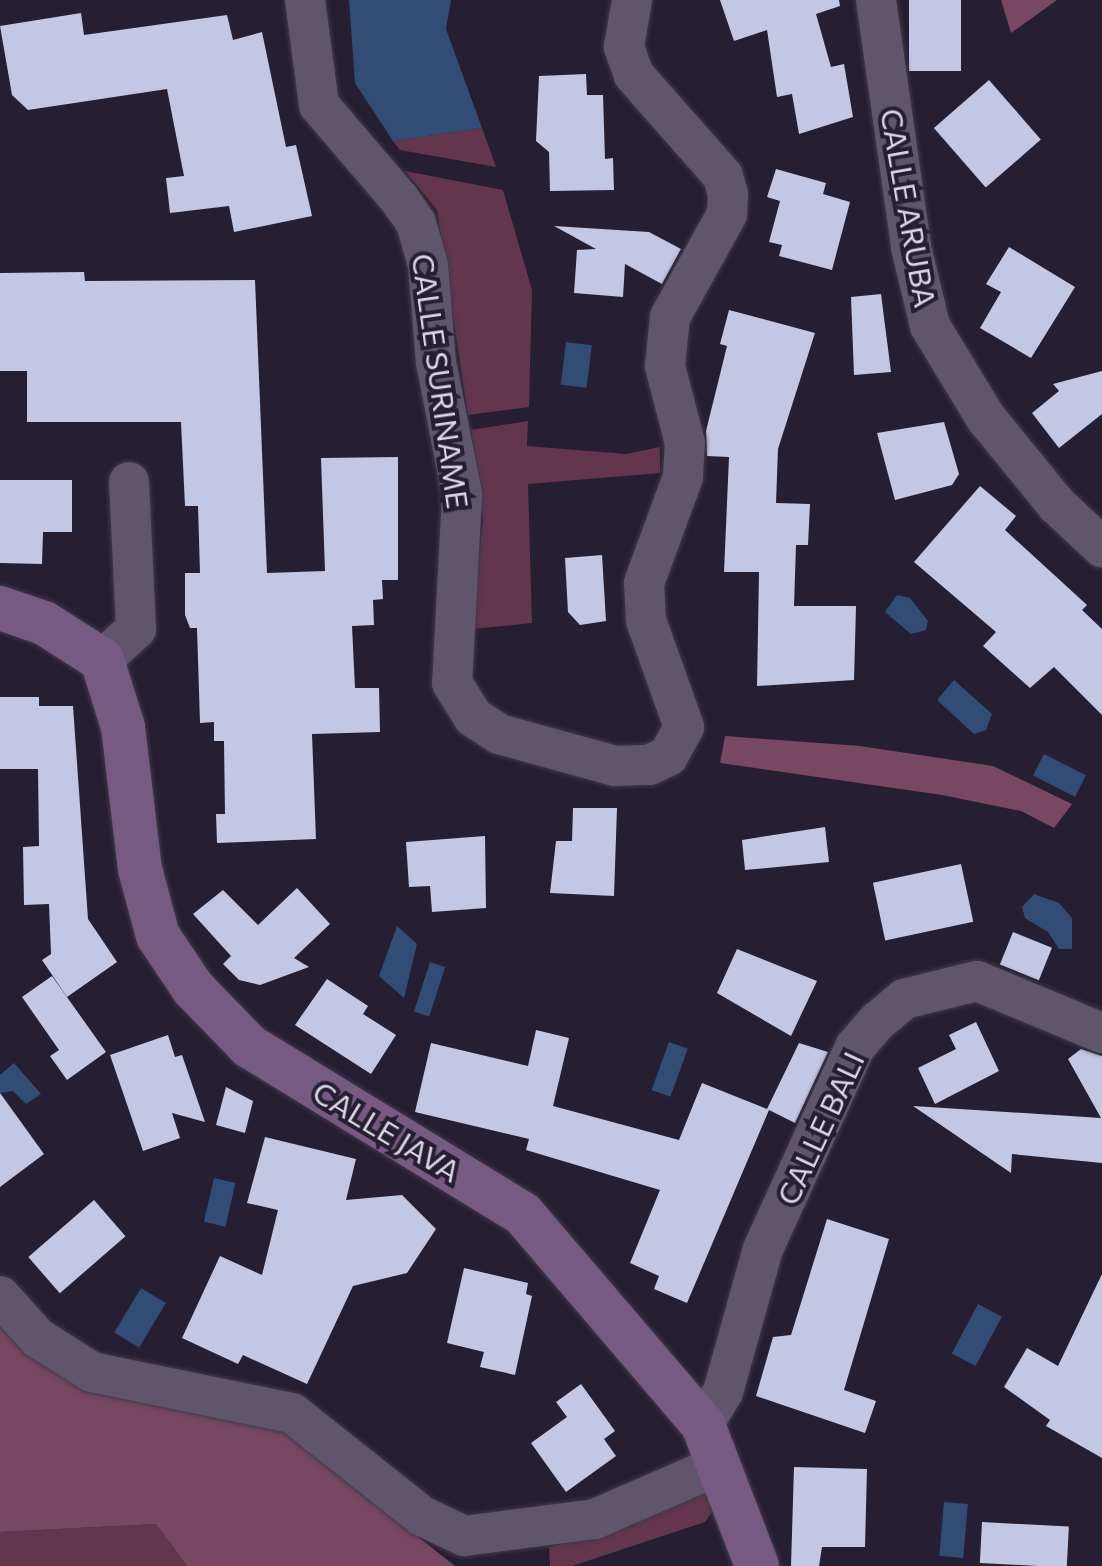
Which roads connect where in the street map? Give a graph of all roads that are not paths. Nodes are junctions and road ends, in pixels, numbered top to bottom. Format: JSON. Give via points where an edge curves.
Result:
{"nodes":[{"id":1,"x":305,"y":0,"type":"edge"},
{"id":2,"x":632,"y":0,"type":"edge"},
{"id":3,"x":876,"y":0,"type":"edge"},
{"id":4,"x":129,"y":482,"type":"dead end"},
{"id":5,"x":1102,"y":547,"type":"edge"},
{"id":6,"x":0,"y":608,"type":"edge"},
{"id":7,"x":102,"y":660,"type":"junction"},
{"id":8,"x":1102,"y":1033,"type":"edge"},
{"id":9,"x":0,"y":1296,"type":"edge"},
{"id":10,"x":703,"y":1425,"type":"junction"},
{"id":11,"x":719,"y":1465,"type":"junction"},
{"id":12,"x":757,"y":1566,"type":"edge"}],
"edges":[{"from":1,"to":2,"type":"street","name":"CALLE SURINAME","via":[[319,105],[416,223],[428,265],[436,362],[462,495],[452,683],[473,717],[499,734],[615,766],[649,765],[668,756],[684,727],[646,620],[644,583],[683,477],[685,443],[665,366],[670,317],[727,214],[728,194],[723,176],[634,75],[624,47]]},
{"from":3,"to":5,"type":"street","name":"CALLE ARUBA","via":[[913,261],[930,326],[986,418],[1057,505]]},
{"from":4,"to":7,"type":"street","via":[[136,629]]},
{"from":6,"to":7,"type":"street","via":[[44,623]]},
{"from":7,"to":10,"type":"street","name":"CALLE JAVA","via":[[123,727],[140,869],[158,936],[193,988],[249,1046],[523,1214]]},
{"from":8,"to":10,"type":"street","name":"CALLE BALI","via":[[977,981],[904,999],[878,1021],[855,1047],[763,1249],[723,1392]]},
{"from":9,"to":11,"type":"street","via":[[38,1338],[92,1372],[292,1413],[422,1516],[464,1536],[595,1519]]},
{"from":10,"to":11,"type":"street","name":"CALLE JAVA"},
{"from":11,"to":12,"type":"street","name":"CALLE JAVA"}]}
